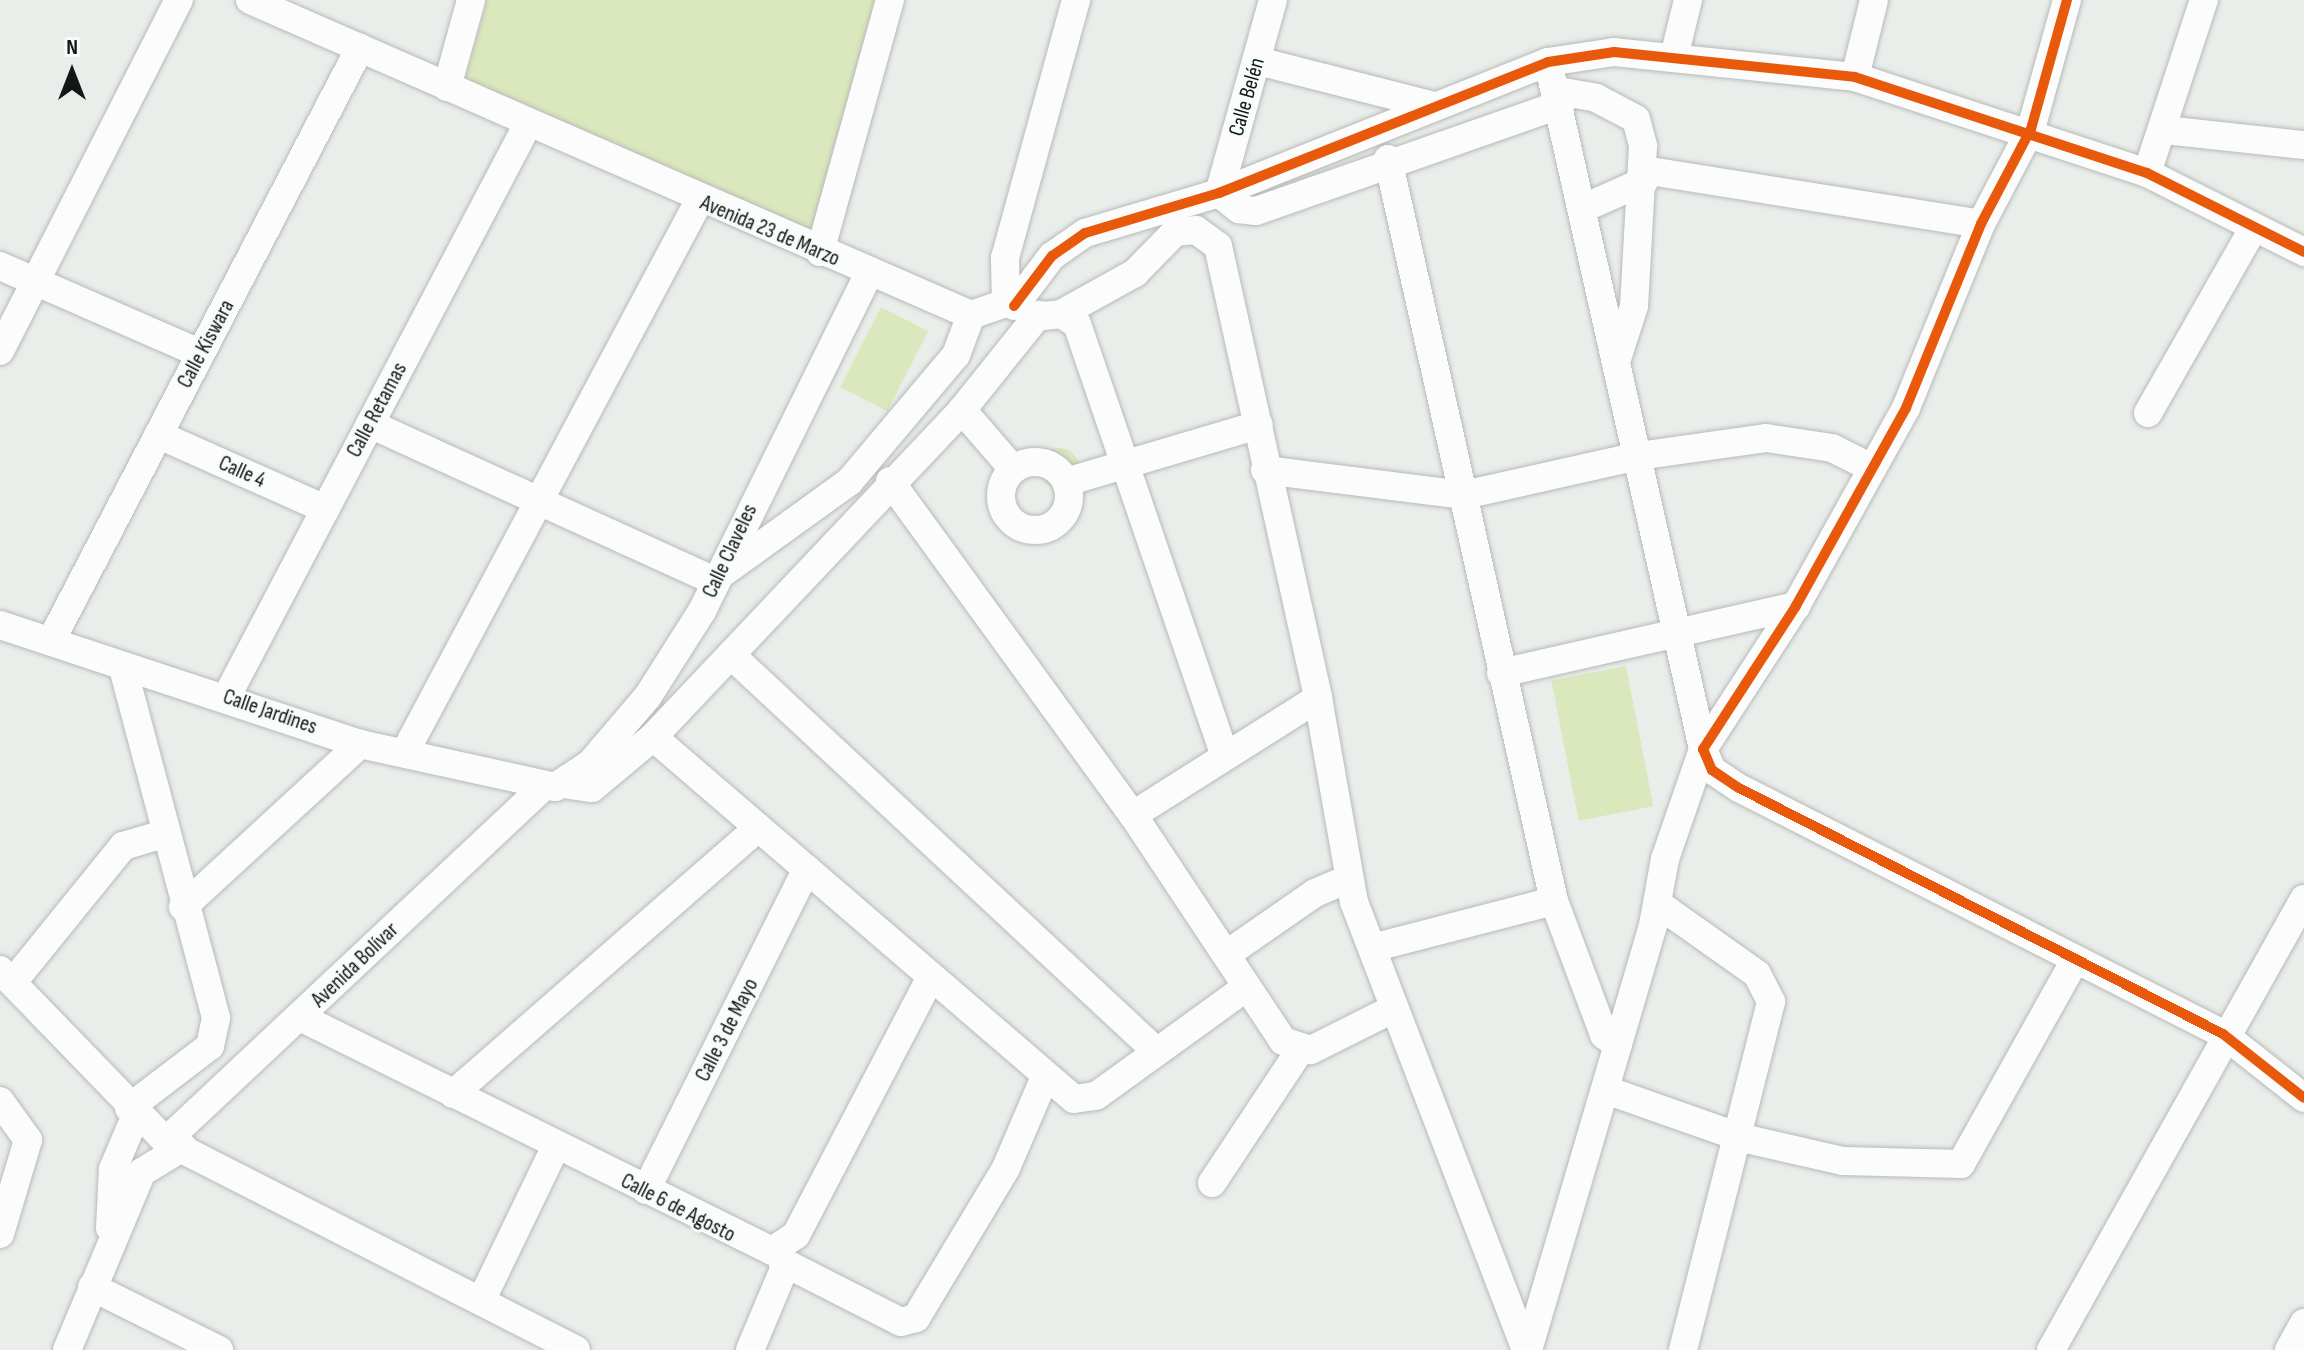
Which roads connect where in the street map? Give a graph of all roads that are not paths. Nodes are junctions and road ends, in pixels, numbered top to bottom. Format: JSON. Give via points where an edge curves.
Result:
{"nodes":[{"id":1,"x":179,"y":0,"type":"edge"},
{"id":2,"x":250,"y":0,"type":"edge"},
{"id":3,"x":471,"y":0,"type":"edge"},
{"id":4,"x":890,"y":0,"type":"edge"},
{"id":5,"x":1076,"y":0,"type":"edge"},
{"id":6,"x":1273,"y":0,"type":"edge"},
{"id":7,"x":1688,"y":0,"type":"edge"},
{"id":8,"x":1874,"y":0,"type":"edge"},
{"id":9,"x":2067,"y":0,"type":"edge"},
{"id":10,"x":2204,"y":0,"type":"edge"},
{"id":11,"x":360,"y":48,"type":"junction"},
{"id":12,"x":1674,"y":57,"type":"junction"},
{"id":13,"x":1258,"y":61,"type":"junction"},
{"id":14,"x":1548,"y":62,"type":"junction"},
{"id":15,"x":1855,"y":77,"type":"junction"},
{"id":16,"x":447,"y":87,"type":"junction"},
{"id":17,"x":1560,"y":98,"type":"junction"},
{"id":18,"x":1435,"y":106,"type":"junction"},
{"id":19,"x":528,"y":124,"type":"junction"},
{"id":20,"x":2031,"y":129,"type":"junction"},
{"id":21,"x":2165,"y":130,"type":"junction"},
{"id":22,"x":2304,"y":145,"type":"edge"},
{"id":23,"x":1388,"y":159,"type":"junction"},
{"id":24,"x":2147,"y":173,"type":"junction"},
{"id":25,"x":1644,"y":175,"type":"junction"},
{"id":26,"x":1219,"y":193,"type":"junction"},
{"id":27,"x":699,"y":201,"type":"junction"},
{"id":28,"x":1584,"y":208,"type":"junction"},
{"id":29,"x":1981,"y":224,"type":"junction"},
{"id":30,"x":2254,"y":227,"type":"junction"},
{"id":31,"x":820,"y":252,"type":"junction"},
{"id":32,"x":2304,"y":252,"type":"edge"},
{"id":33,"x":0,"y":266,"type":"edge"},
{"id":34,"x":869,"y":273,"type":"junction"},
{"id":35,"x":35,"y":281,"type":"junction"},
{"id":36,"x":1030,"y":309,"type":"junction"},
{"id":37,"x":971,"y":315,"type":"junction"},
{"id":38,"x":0,"y":351,"type":"edge"},
{"id":39,"x":201,"y":354,"type":"junction"},
{"id":40,"x":1617,"y":360,"type":"junction"},
{"id":41,"x":962,"y":410,"type":"junction"},
{"id":42,"x":2148,"y":413,"type":"dead end"},
{"id":43,"x":370,"y":424,"type":"junction"},
{"id":44,"x":1259,"y":425,"type":"junction"},
{"id":45,"x":159,"y":435,"type":"junction"},
{"id":46,"x":1638,"y":456,"type":"junction"},
{"id":47,"x":1121,"y":467,"type":"junction"},
{"id":48,"x":1870,"y":467,"type":"junction"},
{"id":49,"x":1013,"y":469,"type":"junction"},
{"id":50,"x":1265,"y":470,"type":"junction"},
{"id":51,"x":890,"y":481,"type":"junction"},
{"id":52,"x":1066,"y":482,"type":"junction"},
{"id":53,"x":1464,"y":495,"type":"junction"},
{"id":54,"x":540,"y":499,"type":"junction"},
{"id":55,"x":815,"y":508,"type":"junction"},
{"id":56,"x":325,"y":509,"type":"junction"},
{"id":57,"x":839,"y":539,"type":"junction"},
{"id":58,"x":713,"y":580,"type":"junction"},
{"id":59,"x":1796,"y":606,"type":"junction"},
{"id":60,"x":0,"y":625,"type":"edge"},
{"id":61,"x":1676,"y":637,"type":"junction"},
{"id":62,"x":51,"y":641,"type":"junction"},
{"id":63,"x":731,"y":655,"type":"junction"},
{"id":64,"x":123,"y":668,"type":"junction"},
{"id":65,"x":1501,"y":673,"type":"junction"},
{"id":66,"x":227,"y":696,"type":"junction"},
{"id":67,"x":1318,"y":698,"type":"junction"},
{"id":68,"x":653,"y":737,"type":"junction"},
{"id":69,"x":360,"y":744,"type":"junction"},
{"id":70,"x":1703,"y":749,"type":"junction"},
{"id":71,"x":405,"y":752,"type":"junction"},
{"id":72,"x":1224,"y":753,"type":"junction"},
{"id":73,"x":552,"y":786,"type":"junction"},
{"id":74,"x":1133,"y":815,"type":"junction"},
{"id":75,"x":758,"y":828,"type":"junction"},
{"id":76,"x":164,"y":834,"type":"junction"},
{"id":77,"x":807,"y":869,"type":"junction"},
{"id":78,"x":1348,"y":879,"type":"junction"},
{"id":79,"x":2304,"y":899,"type":"edge"},
{"id":80,"x":1554,"y":901,"type":"junction"},
{"id":81,"x":1658,"y":904,"type":"junction"},
{"id":82,"x":183,"y":907,"type":"junction"},
{"id":83,"x":1372,"y":948,"type":"junction"},
{"id":84,"x":1227,"y":954,"type":"junction"},
{"id":85,"x":2075,"y":960,"type":"junction"},
{"id":86,"x":6,"y":976,"type":"edge"},
{"id":87,"x":930,"y":979,"type":"junction"},
{"id":88,"x":1245,"y":988,"type":"junction"},
{"id":89,"x":1393,"y":1009,"type":"junction"},
{"id":90,"x":300,"y":1017,"type":"junction"},
{"id":91,"x":2223,"y":1034,"type":"junction"},
{"id":92,"x":1618,"y":1045,"type":"junction"},
{"id":93,"x":1300,"y":1050,"type":"junction"},
{"id":94,"x":1157,"y":1052,"type":"junction"},
{"id":95,"x":1045,"y":1077,"type":"junction"},
{"id":96,"x":1606,"y":1090,"type":"junction"},
{"id":97,"x":453,"y":1094,"type":"junction"},
{"id":98,"x":2304,"y":1098,"type":"edge"},
{"id":99,"x":0,"y":1101,"type":"edge"},
{"id":100,"x":133,"y":1112,"type":"junction"},
{"id":101,"x":1742,"y":1138,"type":"junction"},
{"id":102,"x":175,"y":1144,"type":"junction"},
{"id":103,"x":556,"y":1146,"type":"junction"},
{"id":104,"x":1212,"y":1183,"type":"dead end"},
{"id":105,"x":646,"y":1190,"type":"junction"},
{"id":106,"x":110,"y":1233,"type":"junction"},
{"id":107,"x":0,"y":1234,"type":"edge"},
{"id":108,"x":782,"y":1256,"type":"junction"},
{"id":109,"x":92,"y":1287,"type":"junction"},
{"id":110,"x":483,"y":1297,"type":"junction"},
{"id":111,"x":2304,"y":1323,"type":"edge"},
{"id":112,"x":1526,"y":1347,"type":"edge"},
{"id":113,"x":67,"y":1350,"type":"edge"},
{"id":114,"x":219,"y":1350,"type":"edge"},
{"id":115,"x":576,"y":1350,"type":"edge"},
{"id":116,"x":750,"y":1350,"type":"edge"},
{"id":117,"x":1683,"y":1350,"type":"edge"},
{"id":118,"x":2051,"y":1350,"type":"edge"},
{"id":119,"x":2289,"y":1350,"type":"edge"}],
"edges":[{"from":1,"to":35,"type":"street"},
{"from":2,"to":11,"type":"street","name":"Avenida 23 de Marzo"},
{"from":3,"to":16,"type":"street"},
{"from":4,"to":31,"type":"street"},
{"from":5,"to":36,"type":"street","via":[[1005,258]]},
{"from":6,"to":13,"type":"street","name":"Calle Belén"},
{"from":7,"to":12,"type":"street"},
{"from":8,"to":15,"type":"street"},
{"from":9,"to":20,"type":"street"},
{"from":10,"to":21,"type":"street"},
{"from":11,"to":16,"type":"street","name":"Avenida 23 de Marzo"},
{"from":11,"to":39,"type":"street","name":"Calle Kiswara"},
{"from":12,"to":14,"type":"street","name":"Calle Jardines","via":[[1614,52]]},
{"from":12,"to":15,"type":"street","name":"Calle Jardines"},
{"from":13,"to":18,"type":"street"},
{"from":13,"to":26,"type":"street","name":"Calle Belén"},
{"from":14,"to":17,"type":"street"},
{"from":14,"to":18,"type":"street","name":"Calle Jardines"},
{"from":15,"to":20,"type":"street","name":"Calle Jardines"},
{"from":16,"to":19,"type":"street","name":"Avenida 23 de Marzo"},
{"from":17,"to":23,"type":"street"},
{"from":17,"to":25,"type":"street","via":[[1596,98],[1636,119]]},
{"from":17,"to":28,"type":"street"},
{"from":18,"to":26,"type":"street","name":"Calle Jardines"},
{"from":19,"to":27,"type":"street","name":"Avenida 23 de Marzo"},
{"from":19,"to":43,"type":"street","name":"Calle Retamas"},
{"from":20,"to":24,"type":"street","name":"Calle Jardines"},
{"from":20,"to":29,"type":"street"},
{"from":21,"to":22,"type":"street"},
{"from":21,"to":24,"type":"street"},
{"from":23,"to":26,"type":"street","via":[[1256,211],[1239,209]]},
{"from":23,"to":53,"type":"street"},
{"from":24,"to":30,"type":"street","name":"Calle Jardines"},
{"from":25,"to":28,"type":"street"},
{"from":25,"to":29,"type":"street"},
{"from":25,"to":40,"type":"street","via":[[1634,306]]},
{"from":26,"to":36,"type":"street","name":"Calle Jardines","via":[[1074,239]]},
{"from":27,"to":31,"type":"street","name":"Avenida 23 de Marzo"},
{"from":27,"to":54,"type":"street"},
{"from":28,"to":40,"type":"street"},
{"from":29,"to":48,"type":"street","via":[[1906,408]]},
{"from":30,"to":32,"type":"street","name":"Calle Jardines"},
{"from":30,"to":42,"type":"street"},
{"from":31,"to":34,"type":"street","name":"Avenida 23 de Marzo"},
{"from":33,"to":35,"type":"street"},
{"from":34,"to":37,"type":"street","name":"Avenida 23 de Marzo"},
{"from":34,"to":58,"type":"street","name":"Calle Claveles"},
{"from":35,"to":38,"type":"street"},
{"from":35,"to":39,"type":"street"},
{"from":36,"to":37,"type":"street"},
{"from":36,"to":41,"type":"street","name":"Calle Jardines"},
{"from":36,"to":44,"type":"street","via":[[1135,273],[1175,232],[1212,236]]},
{"from":36,"to":47,"type":"street","via":[[1077,324]]},
{"from":37,"to":55,"type":"street","via":[[956,355],[849,482]]},
{"from":39,"to":45,"type":"street","name":"Calle Kiswara"},
{"from":40,"to":46,"type":"street"},
{"from":41,"to":49,"type":"street"},
{"from":41,"to":51,"type":"street","name":"Calle Jardines"},
{"from":43,"to":54,"type":"street"},
{"from":43,"to":56,"type":"street","name":"Calle Retamas"},
{"from":44,"to":47,"type":"street"},
{"from":44,"to":50,"type":"street"},
{"from":45,"to":56,"type":"street","name":"Calle 4"},
{"from":45,"to":62,"type":"street","name":"Calle Kiswara"},
{"from":46,"to":48,"type":"street","via":[[1766,438],[1832,448]]},
{"from":46,"to":53,"type":"street"},
{"from":46,"to":61,"type":"street"},
{"from":47,"to":52,"type":"street"},
{"from":47,"to":72,"type":"street"},
{"from":48,"to":59,"type":"street"},
{"from":49,"to":52,"type":"street","via":[[1043,462]]},
{"from":49,"to":52,"type":"street","via":[[1001,501],[1022,528],[1056,523],[1068,504]]},
{"from":50,"to":53,"type":"street"},
{"from":50,"to":67,"type":"street"},
{"from":51,"to":57,"type":"street","name":"Calle Jardines"},
{"from":51,"to":74,"type":"street"},
{"from":53,"to":65,"type":"street"},
{"from":54,"to":58,"type":"street"},
{"from":54,"to":71,"type":"street"},
{"from":55,"to":57,"type":"street"},
{"from":55,"to":58,"type":"street","via":[[790,518]]},
{"from":56,"to":66,"type":"street","name":"Calle Retamas"},
{"from":57,"to":63,"type":"street","name":"Calle Jardines"},
{"from":58,"to":73,"type":"street","name":"Calle Claveles","via":[[648,696],[590,764]]},
{"from":59,"to":61,"type":"street"},
{"from":59,"to":70,"type":"street"},
{"from":60,"to":62,"type":"street","name":"Calle Jardines"},
{"from":61,"to":65,"type":"street"},
{"from":61,"to":70,"type":"street"},
{"from":62,"to":64,"type":"street","name":"Calle Jardines"},
{"from":63,"to":68,"type":"street","name":"Calle Jardines"},
{"from":63,"to":94,"type":"street"},
{"from":64,"to":66,"type":"street","name":"Calle Jardines"},
{"from":64,"to":76,"type":"street"},
{"from":65,"to":80,"type":"street"},
{"from":66,"to":69,"type":"street","name":"Calle Jardines"},
{"from":67,"to":72,"type":"street"},
{"from":67,"to":78,"type":"street"},
{"from":68,"to":73,"type":"street","name":"Calle Jardines","via":[[592,788]]},
{"from":68,"to":75,"type":"street"},
{"from":69,"to":71,"type":"street","name":"Calle Jardines"},
{"from":69,"to":82,"type":"street"},
{"from":70,"to":81,"type":"street","via":[[1665,859]]},
{"from":70,"to":85,"type":"street","via":[[1712,770],[1739,788]]},
{"from":71,"to":73,"type":"street","name":"Calle Jardines"},
{"from":72,"to":74,"type":"street"},
{"from":73,"to":90,"type":"street","name":"Avenida Bolívar"},
{"from":74,"to":84,"type":"street"},
{"from":75,"to":77,"type":"street"},
{"from":75,"to":97,"type":"street"},
{"from":76,"to":82,"type":"street"},
{"from":76,"to":86,"type":"street","via":[[123,846]]},
{"from":77,"to":87,"type":"street"},
{"from":77,"to":105,"type":"street","name":"Calle 3 de Mayo"},
{"from":78,"to":83,"type":"street"},
{"from":78,"to":84,"type":"street","via":[[1315,893]]},
{"from":79,"to":91,"type":"street"},
{"from":80,"to":83,"type":"street"},
{"from":80,"to":92,"type":"street","via":[[1604,1035]]},
{"from":81,"to":92,"type":"street"},
{"from":81,"to":101,"type":"street","via":[[1768,988],[1770,1009]]},
{"from":82,"to":100,"type":"street","via":[[216,1035]]},
{"from":83,"to":89,"type":"street"},
{"from":84,"to":88,"type":"street"},
{"from":85,"to":91,"type":"street"},
{"from":85,"to":101,"type":"street","via":[[1961,1164],[1843,1161]]},
{"from":86,"to":100,"type":"street"},
{"from":87,"to":95,"type":"street"},
{"from":87,"to":108,"type":"street"},
{"from":88,"to":93,"type":"street","via":[[1283,1041]]},
{"from":88,"to":94,"type":"street"},
{"from":89,"to":93,"type":"street"},
{"from":89,"to":112,"type":"street"},
{"from":90,"to":97,"type":"street","name":"Calle 6 de Agosto"},
{"from":90,"to":102,"type":"street","name":"Avenida Bolívar"},
{"from":91,"to":98,"type":"street"},
{"from":91,"to":118,"type":"street"},
{"from":92,"to":96,"type":"street"},
{"from":93,"to":104,"type":"street"},
{"from":94,"to":95,"type":"street","via":[[1089,1099],[1074,1099]]},
{"from":95,"to":108,"type":"street","name":"Calle 6 de Agosto","via":[[1006,1168],[916,1318],[901,1322]]},
{"from":96,"to":101,"type":"street"},
{"from":96,"to":112,"type":"street"},
{"from":97,"to":103,"type":"street","name":"Calle 6 de Agosto"},
{"from":99,"to":107,"type":"street","via":[[28,1140]]},
{"from":100,"to":102,"type":"street"},
{"from":100,"to":106,"type":"street","via":[[113,1169]]},
{"from":101,"to":117,"type":"street"},
{"from":102,"to":106,"type":"street","name":"Avenida Bolívar","via":[[142,1172]]},
{"from":102,"to":110,"type":"street"},
{"from":103,"to":105,"type":"street","name":"Calle 6 de Agosto"},
{"from":103,"to":110,"type":"street"},
{"from":105,"to":108,"type":"street","name":"Calle 6 de Agosto","via":[[758,1249]]},
{"from":106,"to":109,"type":"street"},
{"from":108,"to":116,"type":"street"},
{"from":109,"to":113,"type":"street"},
{"from":109,"to":114,"type":"street"},
{"from":110,"to":115,"type":"street"},
{"from":111,"to":119,"type":"street"}]}
